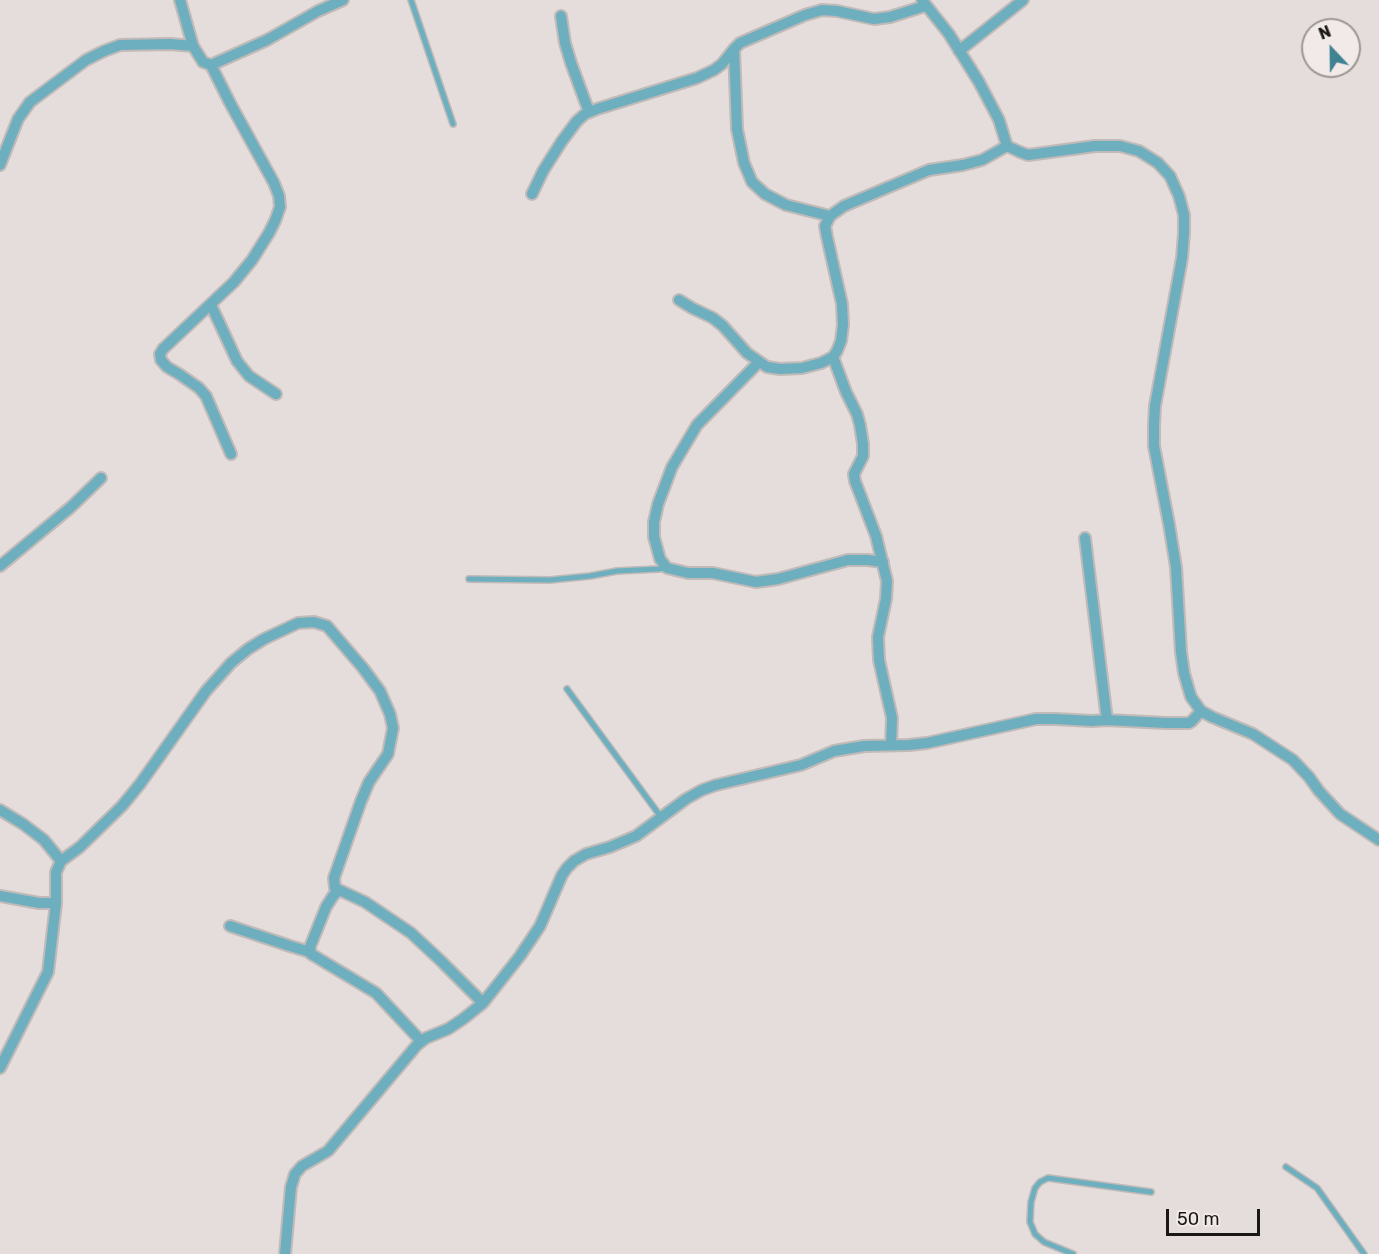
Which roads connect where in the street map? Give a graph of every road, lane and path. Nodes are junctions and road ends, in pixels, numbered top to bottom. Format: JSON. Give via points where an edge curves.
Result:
{"nodes":[{"id":1,"x":180,"y":0,"type":"edge"},
{"id":2,"x":343,"y":0,"type":"edge"},
{"id":3,"x":411,"y":0,"type":"edge"},
{"id":4,"x":1023,"y":0,"type":"edge"},
{"id":5,"x":923,"y":3,"type":"edge"},
{"id":6,"x":561,"y":16,"type":"dead end"},
{"id":7,"x":193,"y":46,"type":"junction"},
{"id":8,"x":734,"y":49,"type":"junction"},
{"id":9,"x":959,"y":51,"type":"junction"},
{"id":10,"x":211,"y":65,"type":"junction"},
{"id":11,"x":589,"y":112,"type":"junction"},
{"id":12,"x":453,"y":124,"type":"dead end"},
{"id":13,"x":1007,"y":146,"type":"junction"},
{"id":14,"x":0,"y":165,"type":"edge"},
{"id":15,"x":532,"y":194,"type":"dead end"},
{"id":16,"x":830,"y":216,"type":"junction"},
{"id":17,"x":679,"y":300,"type":"dead end"},
{"id":18,"x":211,"y":305,"type":"junction"},
{"id":19,"x":833,"y":357,"type":"junction"},
{"id":20,"x":759,"y":362,"type":"junction"},
{"id":21,"x":276,"y":394,"type":"dead end"},
{"id":22,"x":231,"y":454,"type":"dead end"},
{"id":23,"x":101,"y":478,"type":"dead end"},
{"id":24,"x":1085,"y":538,"type":"dead end"},
{"id":25,"x":883,"y":562,"type":"junction"},
{"id":26,"x":0,"y":566,"type":"edge"},
{"id":27,"x":667,"y":568,"type":"junction"},
{"id":28,"x":469,"y":579,"type":"dead end"},
{"id":29,"x":567,"y":689,"type":"dead end"},
{"id":30,"x":1201,"y":711,"type":"junction"},
{"id":31,"x":1107,"y":720,"type":"junction"},
{"id":32,"x":891,"y":746,"type":"junction"},
{"id":33,"x":0,"y":810,"type":"edge"},
{"id":34,"x":661,"y":817,"type":"junction"},
{"id":35,"x":1379,"y":840,"type":"edge"},
{"id":36,"x":62,"y":861,"type":"junction"},
{"id":37,"x":338,"y":891,"type":"junction"},
{"id":38,"x":0,"y":896,"type":"edge"},
{"id":39,"x":56,"y":903,"type":"junction"},
{"id":40,"x":230,"y":926,"type":"dead end"},
{"id":41,"x":310,"y":951,"type":"junction"},
{"id":42,"x":483,"y":1003,"type":"junction"},
{"id":43,"x":421,"y":1041,"type":"junction"},
{"id":44,"x":0,"y":1068,"type":"edge"},
{"id":45,"x":1286,"y":1167,"type":"dead end"},
{"id":46,"x":1150,"y":1192,"type":"dead end"},
{"id":47,"x":285,"y":1254,"type":"edge"},
{"id":48,"x":1073,"y":1254,"type":"edge"},
{"id":49,"x":1364,"y":1254,"type":"edge"}],
"edges":[{"from":1,"to":7,"type":"street"},
{"from":2,"to":10,"type":"street"},
{"from":3,"to":12,"type":"lane"},
{"from":4,"to":9,"type":"street"},
{"from":5,"to":8,"type":"street","via":[[874,20],[822,10],[750,38]]},
{"from":5,"to":9,"type":"street"},
{"from":6,"to":11,"type":"street","via":[[565,43]]},
{"from":7,"to":10,"type":"street","via":[[203,62]]},
{"from":7,"to":14,"type":"street","via":[[120,45],[86,60],[30,102],[18,119]]},
{"from":8,"to":11,"type":"street","via":[[722,64],[697,78]]},
{"from":8,"to":16,"type":"street","via":[[737,129],[752,182],[786,205]]},
{"from":9,"to":13,"type":"street","via":[[993,107]]},
{"from":10,"to":18,"type":"street","via":[[274,183],[280,207],[252,261]]},
{"from":11,"to":15,"type":"street","via":[[562,141]]},
{"from":13,"to":16,"type":"street","via":[[982,160],[929,170],[844,206]]},
{"from":13,"to":30,"type":"street","via":[[1028,155],[1095,146],[1139,151],[1170,176],[1179,196],[1184,214],[1182,258],[1155,406],[1154,446],[1176,567],[1184,673],[1191,697]]},
{"from":16,"to":19,"type":"street","via":[[825,226],[843,325]]},
{"from":17,"to":20,"type":"street","via":[[712,318]]},
{"from":18,"to":21,"type":"street","via":[[237,361],[249,376]]},
{"from":18,"to":22,"type":"street","via":[[163,349],[160,360],[206,396]]},
{"from":19,"to":20,"type":"street","via":[[821,363],[780,369]]},
{"from":19,"to":25,"type":"street","via":[[860,424],[863,456],[854,474],[855,481]]},
{"from":20,"to":27,"type":"street","via":[[697,425],[672,467],[654,522],[656,549]]},
{"from":23,"to":26,"type":"street"},
{"from":24,"to":31,"type":"street"},
{"from":25,"to":27,"type":"street","via":[[848,560],[765,582]]},
{"from":25,"to":32,"type":"street","via":[[887,581],[878,637],[879,660],[892,718]]},
{"from":27,"to":28,"type":"lane","via":[[550,580]]},
{"from":29,"to":34,"type":"lane"},
{"from":30,"to":31,"type":"street","via":[[1189,723]]},
{"from":30,"to":35,"type":"street","via":[[1274,746],[1293,760],[1340,814]]},
{"from":31,"to":32,"type":"street","via":[[1036,719],[936,741]]},
{"from":32,"to":34,"type":"street","via":[[834,751],[801,765],[716,785]]},
{"from":33,"to":36,"type":"street","via":[[44,840]]},
{"from":34,"to":42,"type":"street","via":[[636,836],[574,861],[562,875],[540,926]]},
{"from":36,"to":37,"type":"street","via":[[122,806],[231,663],[264,639],[298,623],[314,622],[327,626],[363,668],[380,692],[393,728],[388,754],[369,782],[339,862],[334,883]]},
{"from":36,"to":39,"type":"street","via":[[56,872]]},
{"from":37,"to":41,"type":"street","via":[[326,907]]},
{"from":37,"to":42,"type":"street","via":[[365,902],[411,933]]},
{"from":38,"to":39,"type":"street"},
{"from":39,"to":44,"type":"street","via":[[48,972]]},
{"from":40,"to":41,"type":"street"},
{"from":41,"to":43,"type":"street","via":[[376,993]]},
{"from":42,"to":43,"type":"street","via":[[448,1029]]},
{"from":43,"to":47,"type":"street","via":[[328,1150],[295,1174]]},
{"from":45,"to":49,"type":"lane","via":[[1317,1188]]},
{"from":46,"to":48,"type":"lane","via":[[1048,1178],[1040,1182],[1031,1202],[1030,1222],[1035,1234]]}]}
